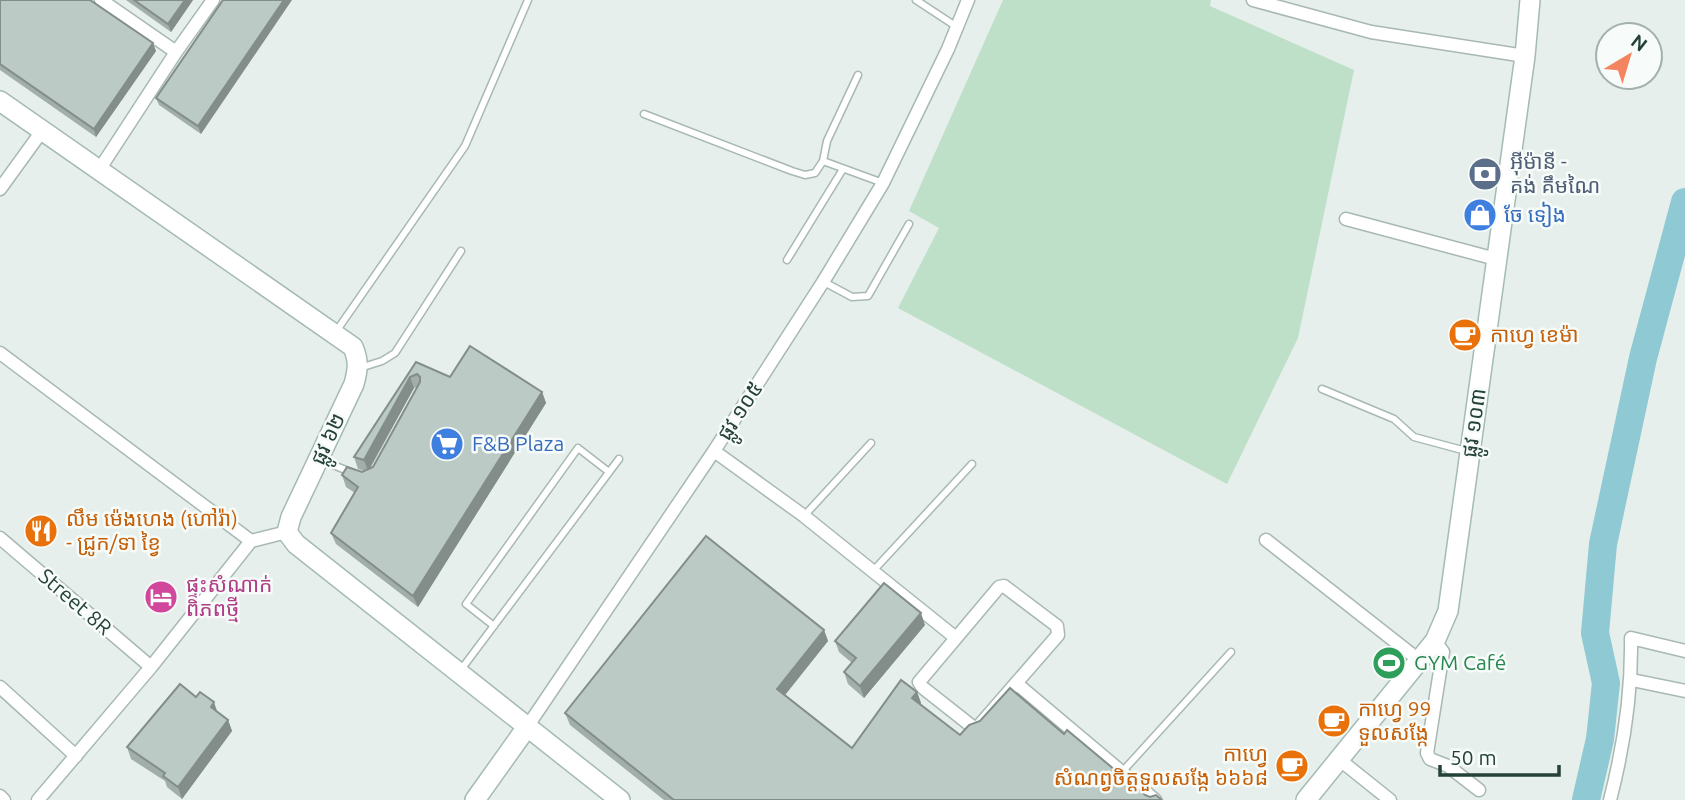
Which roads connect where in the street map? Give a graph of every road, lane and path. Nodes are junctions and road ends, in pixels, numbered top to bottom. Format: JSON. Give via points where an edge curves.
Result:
{"nodes":[{"id":1,"x":101,"y":0,"type":"edge"},
{"id":2,"x":213,"y":0,"type":"edge"},
{"id":3,"x":528,"y":0,"type":"edge"},
{"id":4,"x":916,"y":0,"type":"edge"},
{"id":5,"x":968,"y":0,"type":"edge"},
{"id":6,"x":1252,"y":0,"type":"edge"},
{"id":7,"x":1530,"y":0,"type":"edge"},
{"id":8,"x":957,"y":27,"type":"junction"},
{"id":9,"x":176,"y":52,"type":"junction"},
{"id":10,"x":1525,"y":55,"type":"junction"},
{"id":11,"x":858,"y":75,"type":"dead end"},
{"id":12,"x":0,"y":102,"type":"edge"},
{"id":13,"x":644,"y":114,"type":"dead end"},
{"id":14,"x":42,"y":131,"type":"junction"},
{"id":15,"x":823,"y":161,"type":"junction"},
{"id":16,"x":843,"y":169,"type":"junction"},
{"id":17,"x":99,"y":170,"type":"junction"},
{"id":18,"x":883,"y":183,"type":"junction"},
{"id":19,"x":0,"y":189,"type":"edge"},
{"id":20,"x":1346,"y":219,"type":"dead end"},
{"id":21,"x":909,"y":224,"type":"dead end"},
{"id":22,"x":461,"y":251,"type":"dead end"},
{"id":23,"x":1496,"y":259,"type":"junction"},
{"id":24,"x":787,"y":260,"type":"dead end"},
{"id":25,"x":823,"y":282,"type":"junction"},
{"id":26,"x":334,"y":334,"type":"junction"},
{"id":27,"x":0,"y":353,"type":"edge"},
{"id":28,"x":359,"y":368,"type":"junction"},
{"id":29,"x":1322,"y":389,"type":"dead end"},
{"id":30,"x":871,"y":443,"type":"dead end"},
{"id":31,"x":714,"y":451,"type":"junction"},
{"id":32,"x":1470,"y":453,"type":"junction"},
{"id":33,"x":318,"y":459,"type":"junction"},
{"id":34,"x":619,"y":459,"type":"dead end"},
{"id":35,"x":972,"y":464,"type":"dead end"},
{"id":36,"x":609,"y":472,"type":"junction"},
{"id":37,"x":365,"y":478,"type":"edge"},
{"id":38,"x":804,"y":516,"type":"junction"},
{"id":39,"x":287,"y":531,"type":"junction"},
{"id":40,"x":0,"y":538,"type":"edge"},
{"id":41,"x":1266,"y":540,"type":"dead end"},
{"id":42,"x":251,"y":541,"type":"junction"},
{"id":43,"x":873,"y":571,"type":"junction"},
{"id":44,"x":494,"y":626,"type":"junction"},
{"id":45,"x":956,"y":638,"type":"junction"},
{"id":46,"x":1435,"y":641,"type":"junction"},
{"id":47,"x":1685,"y":651,"type":"edge"},
{"id":48,"x":1231,"y":652,"type":"dead end"},
{"id":49,"x":1420,"y":661,"type":"junction"},
{"id":50,"x":151,"y":667,"type":"junction"},
{"id":51,"x":459,"y":673,"type":"junction"},
{"id":52,"x":1632,"y":680,"type":"junction"},
{"id":53,"x":1016,"y":683,"type":"junction"},
{"id":54,"x":0,"y":687,"type":"edge"},
{"id":55,"x":1685,"y":691,"type":"edge"},
{"id":56,"x":527,"y":727,"type":"junction"},
{"id":57,"x":76,"y":756,"type":"junction"},
{"id":58,"x":1340,"y":760,"type":"junction"},
{"id":59,"x":1122,"y":772,"type":"junction"},
{"id":60,"x":1479,"y":790,"type":"dead end"},
{"id":61,"x":38,"y":800,"type":"edge"},
{"id":62,"x":475,"y":800,"type":"edge"},
{"id":63,"x":620,"y":800,"type":"edge"},
{"id":64,"x":1155,"y":800,"type":"edge"},
{"id":65,"x":1306,"y":800,"type":"edge"},
{"id":66,"x":1390,"y":800,"type":"edge"},
{"id":67,"x":1610,"y":800,"type":"edge"}],
"edges":[{"from":1,"to":9,"type":"street"},
{"from":2,"to":9,"type":"street"},
{"from":3,"to":26,"type":"lane","via":[[465,146]]},
{"from":4,"to":8,"type":"lane"},
{"from":5,"to":8,"type":"street","name":"ផ្លូវ ១០៥"},
{"from":6,"to":10,"type":"street","via":[[1371,32]]},
{"from":7,"to":10,"type":"street","name":"ផ្លូវ ១០៣"},
{"from":8,"to":18,"type":"street","name":"ផ្លូវ ១០៥"},
{"from":9,"to":17,"type":"street"},
{"from":10,"to":23,"type":"street","name":"ផ្លូវ ១០៣"},
{"from":11,"to":15,"type":"lane","via":[[827,141]]},
{"from":12,"to":14,"type":"street"},
{"from":13,"to":15,"type":"lane","via":[[805,175],[815,173]]},
{"from":14,"to":17,"type":"street"},
{"from":14,"to":19,"type":"street"},
{"from":15,"to":16,"type":"lane"},
{"from":16,"to":18,"type":"lane"},
{"from":16,"to":24,"type":"lane"},
{"from":17,"to":26,"type":"street"},
{"from":18,"to":25,"type":"street","name":"ផ្លូវ ១០៥"},
{"from":20,"to":23,"type":"street"},
{"from":21,"to":25,"type":"lane","via":[[869,296],[852,297]]},
{"from":22,"to":28,"type":"lane","via":[[395,353]]},
{"from":23,"to":32,"type":"street","name":"ផ្លូវ ១០៣"},
{"from":25,"to":31,"type":"street","name":"ផ្លូវ ១០៥"},
{"from":26,"to":28,"type":"street","via":[[353,347]]},
{"from":27,"to":42,"type":"street"},
{"from":28,"to":33,"type":"street","name":"ផ្លូវ ៦២"},
{"from":29,"to":32,"type":"lane","via":[[1394,419],[1413,437]]},
{"from":30,"to":38,"type":"lane"},
{"from":31,"to":38,"type":"street"},
{"from":31,"to":56,"type":"street","name":"ផ្លូវ ១០៥"},
{"from":32,"to":46,"type":"street","name":"ផ្លូវ ១០៣","via":[[1452,590]]},
{"from":33,"to":37,"type":"lane"},
{"from":33,"to":39,"type":"street","name":"ផ្លូវ ៦២"},
{"from":34,"to":36,"type":"lane"},
{"from":35,"to":43,"type":"lane"},
{"from":36,"to":44,"type":"lane"},
{"from":36,"to":44,"type":"lane","via":[[578,448],[466,604]]},
{"from":38,"to":43,"type":"street"},
{"from":39,"to":42,"type":"street"},
{"from":39,"to":51,"type":"street","via":[[296,544]]},
{"from":40,"to":50,"type":"street","name":"Street 8R"},
{"from":41,"to":49,"type":"street"},
{"from":42,"to":50,"type":"street"},
{"from":43,"to":45,"type":"street"},
{"from":44,"to":51,"type":"lane"},
{"from":45,"to":53,"type":"street","via":[[919,682],[969,726],[978,727]]},
{"from":45,"to":53,"type":"street","via":[[999,587],[1009,589],[1059,630]]},
{"from":46,"to":49,"type":"street","name":"ផ្លូវ ១០៣"},
{"from":46,"to":60,"type":"street","via":[[1443,652],[1427,753]]},
{"from":47,"to":52,"type":"street","via":[[1632,638]]},
{"from":48,"to":59,"type":"lane"},
{"from":49,"to":58,"type":"street","name":"ផ្លូវ ១០៣"},
{"from":50,"to":57,"type":"street"},
{"from":51,"to":56,"type":"street"},
{"from":52,"to":55,"type":"street"},
{"from":52,"to":67,"type":"street","via":[[1623,751]]},
{"from":53,"to":59,"type":"street"},
{"from":54,"to":57,"type":"street"},
{"from":56,"to":62,"type":"street","name":"ផ្លូវ ១០៥"},
{"from":56,"to":63,"type":"street"},
{"from":57,"to":61,"type":"street"},
{"from":58,"to":65,"type":"street","name":"ផ្លូវ ១០៣"},
{"from":58,"to":66,"type":"street"},
{"from":59,"to":64,"type":"street"}]}
